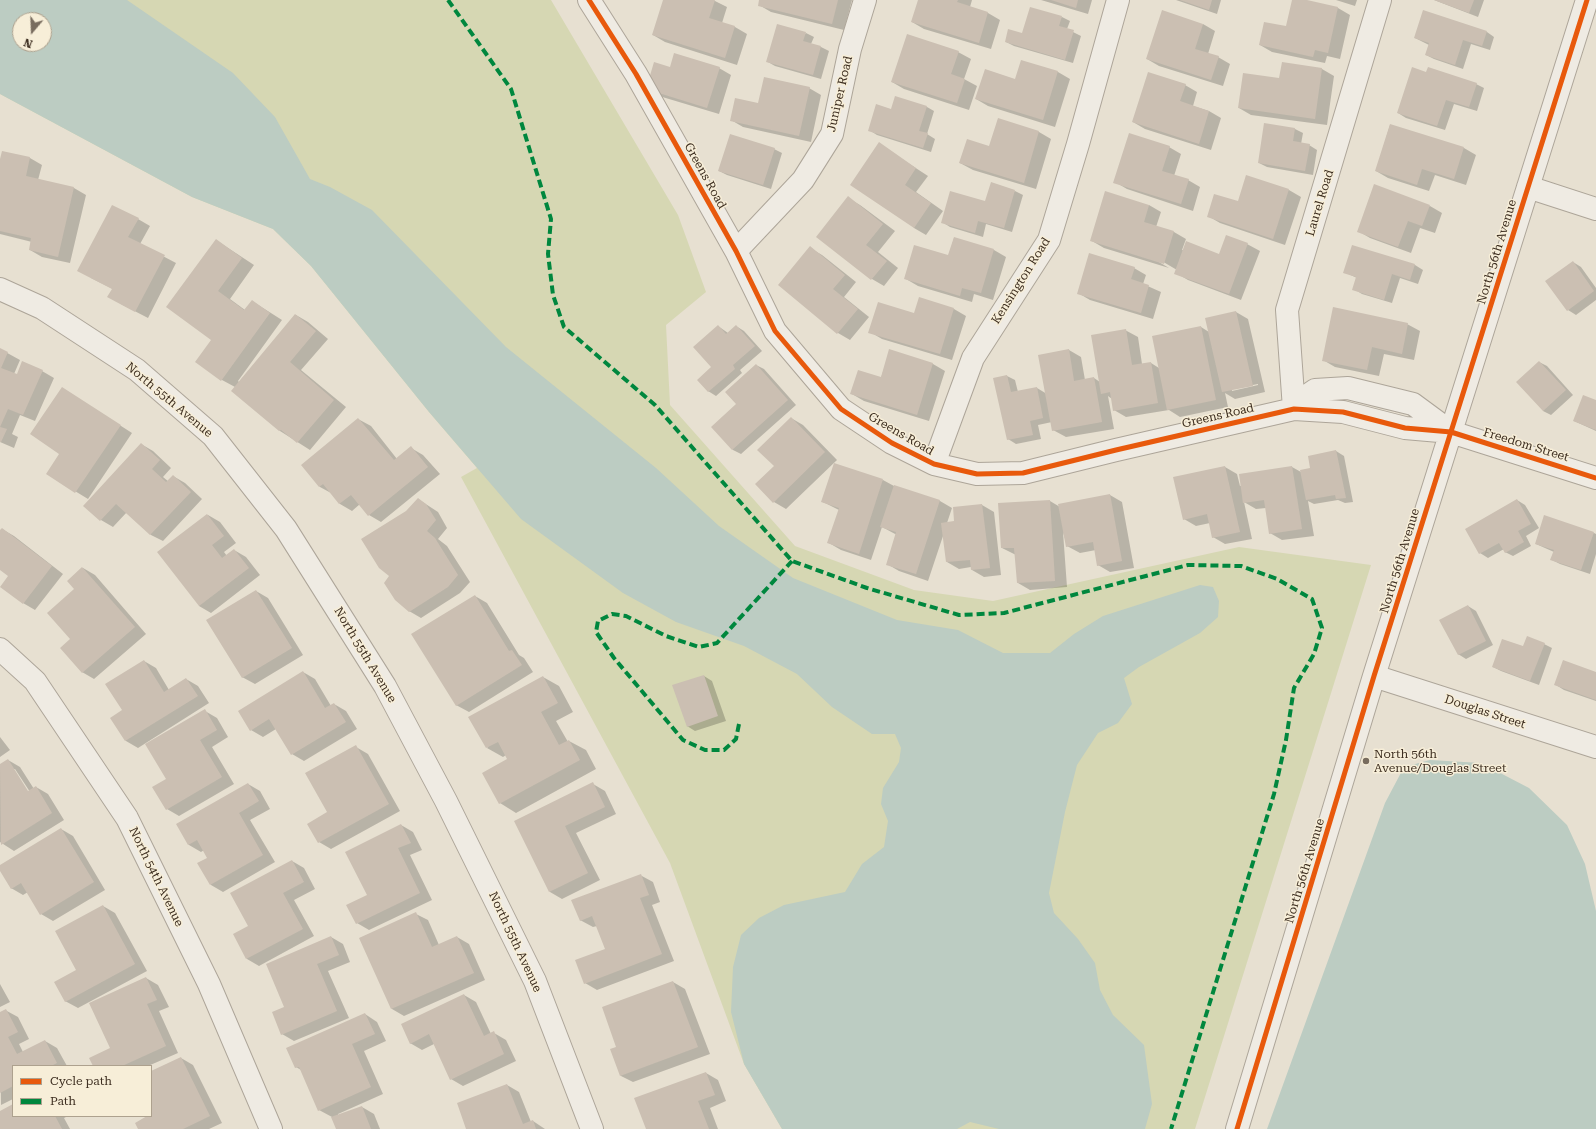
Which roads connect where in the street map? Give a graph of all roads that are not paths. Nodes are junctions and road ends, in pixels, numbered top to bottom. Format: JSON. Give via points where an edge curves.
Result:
{"nodes":[{"id":1,"x":865,"y":0,"type":"edge"},
{"id":2,"x":1118,"y":0,"type":"edge"},
{"id":3,"x":1380,"y":0,"type":"edge"},
{"id":4,"x":1587,"y":0,"type":"edge"},
{"id":5,"x":599,"y":6,"type":"edge"},
{"id":6,"x":1528,"y":187,"type":"junction"},
{"id":7,"x":1596,"y":209,"type":"edge"},
{"id":8,"x":736,"y":251,"type":"junction"},
{"id":9,"x":0,"y":290,"type":"edge"},
{"id":10,"x":1360,"y":391,"type":"junction"},
{"id":11,"x":1294,"y":409,"type":"junction"},
{"id":12,"x":1354,"y":415,"type":"junction"},
{"id":13,"x":1451,"y":432,"type":"junction"},
{"id":14,"x":934,"y":464,"type":"junction"},
{"id":15,"x":1596,"y":478,"type":"edge"},
{"id":16,"x":0,"y":649,"type":"edge"},
{"id":17,"x":1374,"y":676,"type":"junction"},
{"id":18,"x":1596,"y":747,"type":"edge"},
{"id":19,"x":271,"y":1129,"type":"edge"},
{"id":20,"x":592,"y":1129,"type":"edge"},
{"id":21,"x":1237,"y":1129,"type":"edge"}],
"edges":[{"from":1,"to":8,"type":"street","name":"Juniper Road","via":[[850,49],[832,134],[803,180]]},
{"from":2,"to":14,"type":"street","name":"Kensington Road","via":[[1049,240],[973,358]]},
{"from":3,"to":11,"type":"street","name":"Laurel Road","via":[[1287,310]]},
{"from":4,"to":6,"type":"street","name":"North 56th Avenue"},
{"from":5,"to":8,"type":"street","name":"Greens Road"},
{"from":6,"to":7,"type":"street"},
{"from":6,"to":13,"type":"street","name":"North 56th Avenue"},
{"from":8,"to":14,"type":"street","name":"Greens Road","via":[[775,332],[841,409],[892,443]]},
{"from":9,"to":20,"type":"street","name":"North 55th Avenue","via":[[42,308],[137,370],[213,436],[286,529],[385,686],[446,801],[535,980]]},
{"from":10,"to":11,"type":"street","via":[[1348,388],[1315,390]]},
{"from":10,"to":12,"type":"street"},
{"from":10,"to":13,"type":"street","via":[[1413,404]]},
{"from":11,"to":12,"type":"street","name":"Greens Road"},
{"from":11,"to":14,"type":"street","name":"Greens Road","via":[[1023,473],[977,474]]},
{"from":12,"to":13,"type":"street","name":"Greens Road","via":[[1405,428]]},
{"from":13,"to":15,"type":"street","name":"Freedom Street"},
{"from":13,"to":17,"type":"street","name":"North 56th Avenue"},
{"from":16,"to":19,"type":"street","name":"North 54th Avenue","via":[[35,681],[127,818],[209,984]]},
{"from":17,"to":18,"type":"street","name":"Douglas Street"},
{"from":17,"to":21,"type":"street","name":"North 56th Avenue"}]}
